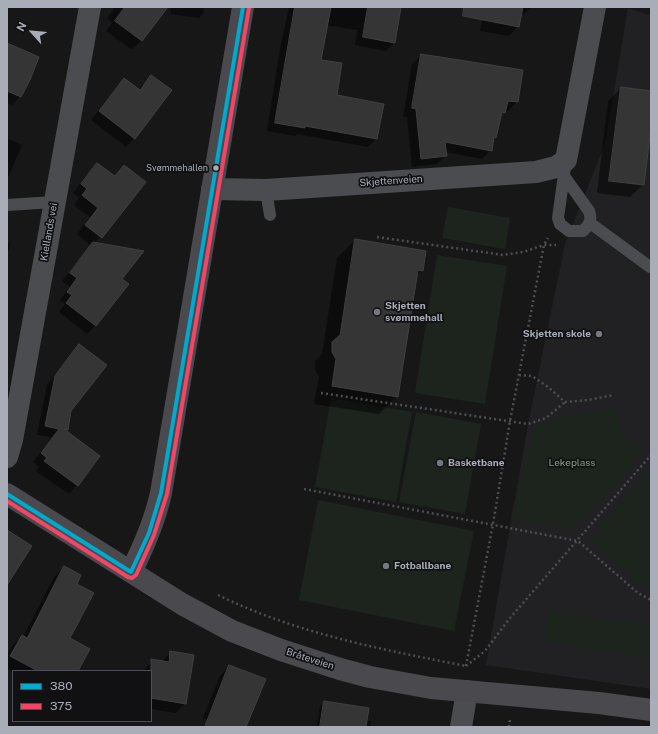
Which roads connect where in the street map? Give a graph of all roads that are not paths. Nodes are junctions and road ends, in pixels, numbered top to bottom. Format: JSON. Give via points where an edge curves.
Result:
{"nodes":[{"id":1,"x":90,"y":7,"type":"edge"},
{"id":2,"x":243,"y":7,"type":"edge"},
{"id":3,"x":595,"y":7,"type":"edge"},
{"id":4,"x":565,"y":168,"type":"junction"},
{"id":5,"x":212,"y":189,"type":"junction"},
{"id":6,"x":266,"y":190,"type":"junction"},
{"id":7,"x":54,"y":202,"type":"junction"},
{"id":8,"x":7,"y":205,"type":"edge"},
{"id":9,"x":270,"y":215,"type":"dead end"},
{"id":10,"x":590,"y":223,"type":"junction"},
{"id":11,"x":650,"y":266,"type":"dead end"},
{"id":12,"x":7,"y":457,"type":"edge"},
{"id":13,"x":7,"y":494,"type":"edge"},
{"id":14,"x":131,"y":572,"type":"junction"},
{"id":15,"x":467,"y":691,"type":"junction"},
{"id":16,"x":651,"y":710,"type":"edge"},
{"id":17,"x":461,"y":727,"type":"edge"}],
"edges":[{"from":1,"to":7,"type":"street","name":"Kiellands vei"},
{"from":2,"to":5,"type":"main road"},
{"from":3,"to":4,"type":"street"},
{"from":4,"to":6,"type":"street","name":"Skjettenveien"},
{"from":4,"to":10,"type":"lane","via":[[589,211]]},
{"from":4,"to":10,"type":"lane","via":[[558,218],[560,224],[569,231],[583,231]]},
{"from":5,"to":6,"type":"street","name":"Skjettenveien"},
{"from":5,"to":14,"type":"main road","via":[[161,493],[150,532]]},
{"from":6,"to":9,"type":"lane"},
{"from":7,"to":8,"type":"lane"},
{"from":7,"to":12,"type":"street","name":"Kiellands vei"},
{"from":10,"to":11,"type":"lane"},
{"from":13,"to":14,"type":"main road","name":"Bråteveien"},
{"from":14,"to":15,"type":"main road","name":"Bråteveien","via":[[209,619],[252,640],[370,677],[431,688]]},
{"from":15,"to":16,"type":"main road","name":"Bråteveien"},
{"from":15,"to":17,"type":"street"}]}
